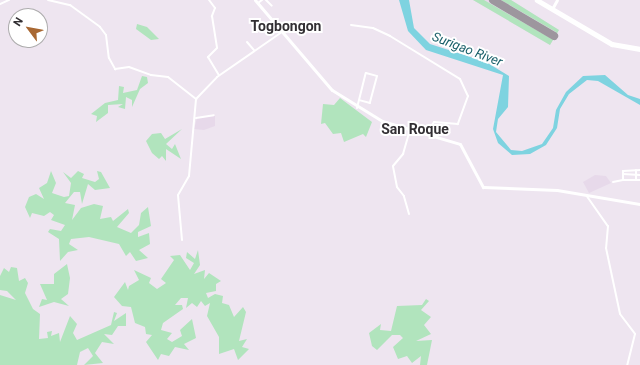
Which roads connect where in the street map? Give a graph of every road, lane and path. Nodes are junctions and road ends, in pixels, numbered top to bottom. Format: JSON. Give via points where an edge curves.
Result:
{"nodes":[{"id":1,"x":8,"y":0,"type":"edge"},
{"id":2,"x":48,"y":0,"type":"edge"},
{"id":3,"x":209,"y":0,"type":"edge"},
{"id":4,"x":255,"y":0,"type":"edge"},
{"id":5,"x":262,"y":0,"type":"edge"},
{"id":6,"x":266,"y":0,"type":"edge"},
{"id":7,"x":536,"y":0,"type":"edge"},
{"id":8,"x":557,"y":0,"type":"edge"},
{"id":9,"x":258,"y":3,"type":"junction"},
{"id":10,"x":0,"y":4,"type":"edge"},
{"id":11,"x":272,"y":6,"type":"dead end"},
{"id":12,"x":552,"y":11,"type":"junction"},
{"id":13,"x":351,"y":25,"type":"dead end"},
{"id":14,"x":282,"y":32,"type":"junction"},
{"id":15,"x":247,"y":42,"type":"dead end"},
{"id":16,"x":640,"y":49,"type":"edge"},
{"id":17,"x":254,"y":50,"type":"junction"},
{"id":18,"x":219,"y":75,"type":"junction"},
{"id":19,"x":196,"y":99,"type":"junction"},
{"id":20,"x":360,"y":100,"type":"junction"},
{"id":21,"x":357,"y":108,"type":"junction"},
{"id":22,"x":214,"y":115,"type":"dead end"},
{"id":23,"x":196,"y":118,"type":"junction"},
{"id":24,"x":410,"y":130,"type":"junction"},
{"id":25,"x":426,"y":135,"type":"junction"},
{"id":26,"x":636,"y":170,"type":"junction"},
{"id":27,"x":640,"y":170,"type":"edge"},
{"id":28,"x":623,"y":174,"type":"junction"},
{"id":29,"x":636,"y":174,"type":"junction"},
{"id":30,"x":640,"y":175,"type":"edge"},
{"id":31,"x":623,"y":180,"type":"junction"},
{"id":32,"x":636,"y":180,"type":"junction"},
{"id":33,"x":640,"y":180,"type":"edge"},
{"id":34,"x":613,"y":182,"type":"dead end"},
{"id":35,"x":586,"y":195,"type":"junction"},
{"id":36,"x":640,"y":204,"type":"edge"},
{"id":37,"x":409,"y":214,"type":"dead end"},
{"id":38,"x":182,"y":240,"type":"dead end"},
{"id":39,"x":626,"y":365,"type":"edge"}],
"edges":[{"from":1,"to":10,"type":"street"},
{"from":2,"to":19,"type":"street","via":[[70,5],[100,27],[115,69],[129,67],[170,77]]},
{"from":3,"to":18,"type":"street","via":[[215,8],[212,16],[217,48],[208,57]]},
{"from":4,"to":9,"type":"street"},
{"from":5,"to":9,"type":"street"},
{"from":6,"to":11,"type":"street"},
{"from":7,"to":12,"type":"highway"},
{"from":8,"to":12,"type":"street"},
{"from":9,"to":14,"type":"street"},
{"from":12,"to":16,"type":"highway","via":[[612,44]]},
{"from":13,"to":25,"type":"street","via":[[373,28],[390,36],[460,79],[468,96],[458,124],[434,122]]},
{"from":14,"to":17,"type":"street"},
{"from":14,"to":21,"type":"street","via":[[326,84]]},
{"from":15,"to":17,"type":"street"},
{"from":17,"to":18,"type":"street"},
{"from":18,"to":19,"type":"street"},
{"from":19,"to":23,"type":"street"},
{"from":20,"to":20,"type":"street","via":[[366,73],[377,76],[370,103]]},
{"from":20,"to":21,"type":"street"},
{"from":21,"to":24,"type":"street"},
{"from":22,"to":23,"type":"street"},
{"from":23,"to":38,"type":"street","via":[[190,147],[189,176],[178,195]]},
{"from":24,"to":25,"type":"street"},
{"from":24,"to":37,"type":"street","via":[[403,154],[393,166],[397,187],[404,196]]},
{"from":25,"to":35,"type":"street","via":[[460,144],[484,188],[549,189]]},
{"from":26,"to":27,"type":"street"},
{"from":26,"to":28,"type":"street","via":[[623,170]]},
{"from":26,"to":29,"type":"street"},
{"from":28,"to":29,"type":"street"},
{"from":28,"to":31,"type":"street"},
{"from":29,"to":30,"type":"street"},
{"from":29,"to":32,"type":"street"},
{"from":31,"to":32,"type":"street"},
{"from":31,"to":34,"type":"street"},
{"from":32,"to":33,"type":"street"},
{"from":35,"to":36,"type":"street"},
{"from":35,"to":39,"type":"street","via":[[608,226],[606,248],[620,314],[635,334]]}]}
